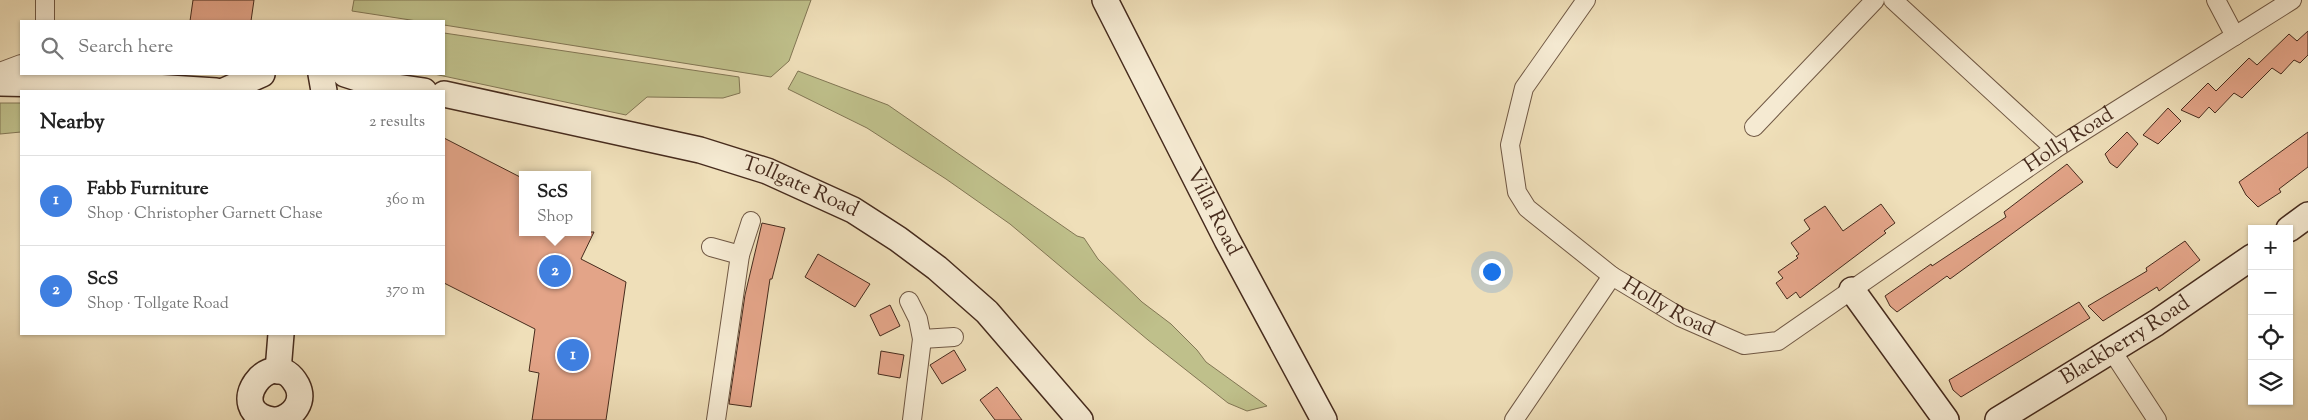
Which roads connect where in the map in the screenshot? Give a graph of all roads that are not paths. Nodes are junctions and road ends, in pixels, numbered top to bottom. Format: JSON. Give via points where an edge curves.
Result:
{"nodes":[{"id":1,"x":45,"y":0,"type":"edge"},
{"id":2,"x":1105,"y":0,"type":"edge"},
{"id":3,"x":1586,"y":0,"type":"edge"},
{"id":4,"x":1875,"y":0,"type":"edge"},
{"id":5,"x":1893,"y":0,"type":"edge"},
{"id":6,"x":2216,"y":0,"type":"edge"},
{"id":7,"x":2292,"y":0,"type":"edge"},
{"id":8,"x":45,"y":20,"type":"edge"},
{"id":9,"x":2235,"y":36,"type":"junction"},
{"id":10,"x":20,"y":64,"type":"edge"},
{"id":11,"x":0,"y":72,"type":"edge"},
{"id":12,"x":260,"y":75,"type":"edge"},
{"id":13,"x":270,"y":75,"type":"edge"},
{"id":14,"x":321,"y":75,"type":"edge"},
{"id":15,"x":346,"y":75,"type":"edge"},
{"id":16,"x":73,"y":79,"type":"edge"},
{"id":17,"x":0,"y":83,"type":"edge"},
{"id":18,"x":364,"y":87,"type":"edge"},
{"id":19,"x":204,"y":90,"type":"edge"},
{"id":20,"x":226,"y":90,"type":"edge"},
{"id":21,"x":267,"y":90,"type":"edge"},
{"id":22,"x":324,"y":90,"type":"edge"},
{"id":23,"x":409,"y":90,"type":"edge"},
{"id":24,"x":445,"y":94,"type":"edge"},
{"id":25,"x":1754,"y":127,"type":"dead end"},
{"id":26,"x":2055,"y":149,"type":"junction"},
{"id":27,"x":2308,"y":215,"type":"edge"},
{"id":28,"x":751,"y":221,"type":"dead end"},
{"id":29,"x":2293,"y":226,"type":"edge"},
{"id":30,"x":710,"y":247,"type":"dead end"},
{"id":31,"x":740,"y":255,"type":"junction"},
{"id":32,"x":2248,"y":261,"type":"edge"},
{"id":33,"x":1612,"y":276,"type":"junction"},
{"id":34,"x":1852,"y":290,"type":"junction"},
{"id":35,"x":909,"y":301,"type":"dead end"},
{"id":36,"x":281,"y":335,"type":"edge"},
{"id":37,"x":954,"y":337,"type":"dead end"},
{"id":38,"x":922,"y":339,"type":"junction"},
{"id":39,"x":2112,"y":351,"type":"junction"},
{"id":40,"x":278,"y":371,"type":"junction"},
{"id":41,"x":273,"y":420,"type":"edge"},
{"id":42,"x":278,"y":420,"type":"edge"},
{"id":43,"x":716,"y":420,"type":"edge"},
{"id":44,"x":912,"y":420,"type":"edge"},
{"id":45,"x":1080,"y":420,"type":"edge"},
{"id":46,"x":1324,"y":420,"type":"edge"},
{"id":47,"x":1514,"y":420,"type":"edge"},
{"id":48,"x":1946,"y":420,"type":"edge"},
{"id":49,"x":1998,"y":420,"type":"edge"},
{"id":50,"x":2157,"y":420,"type":"edge"}],
"edges":[{"from":1,"to":8,"type":"street"},
{"from":2,"to":46,"type":"street","name":"Villa Road","via":[[1227,240]]},
{"from":3,"to":33,"type":"street","via":[[1524,88],[1510,146],[1517,192],[1527,208]]},
{"from":4,"to":25,"type":"street"},
{"from":5,"to":26,"type":"street"},
{"from":6,"to":9,"type":"street"},
{"from":7,"to":9,"type":"street","name":"Holly Road"},
{"from":9,"to":26,"type":"street","name":"Holly Road"},
{"from":10,"to":11,"type":"street"},
{"from":12,"to":20,"type":"street"},
{"from":13,"to":21,"type":"street"},
{"from":14,"to":22,"type":"street"},
{"from":15,"to":18,"type":"street"},
{"from":16,"to":17,"type":"street"},
{"from":16,"to":19,"type":"street"},
{"from":18,"to":23,"type":"street"},
{"from":24,"to":45,"type":"street","name":"Tollgate Road","via":[[700,150],[767,171],[853,210],[937,268],[987,312]]},
{"from":26,"to":34,"type":"street","name":"Holly Road"},
{"from":27,"to":29,"type":"street"},
{"from":28,"to":31,"type":"street"},
{"from":30,"to":31,"type":"street"},
{"from":31,"to":43,"type":"street"},
{"from":32,"to":39,"type":"street","name":"Blackberry Road"},
{"from":33,"to":34,"type":"street","name":"Holly Road","via":[[1680,317],[1744,345],[1778,341]]},
{"from":33,"to":47,"type":"street","name":"Holly Road"},
{"from":34,"to":48,"type":"street"},
{"from":35,"to":38,"type":"street","via":[[918,319]]},
{"from":36,"to":40,"type":"street"},
{"from":37,"to":38,"type":"street"},
{"from":38,"to":44,"type":"street"},
{"from":39,"to":49,"type":"street","name":"Blackberry Road"},
{"from":39,"to":50,"type":"street"},
{"from":40,"to":41,"type":"street","via":[[259,377],[250,394],[255,410]]},
{"from":40,"to":42,"type":"street","via":[[294,380],[300,397],[292,413]]}]}
